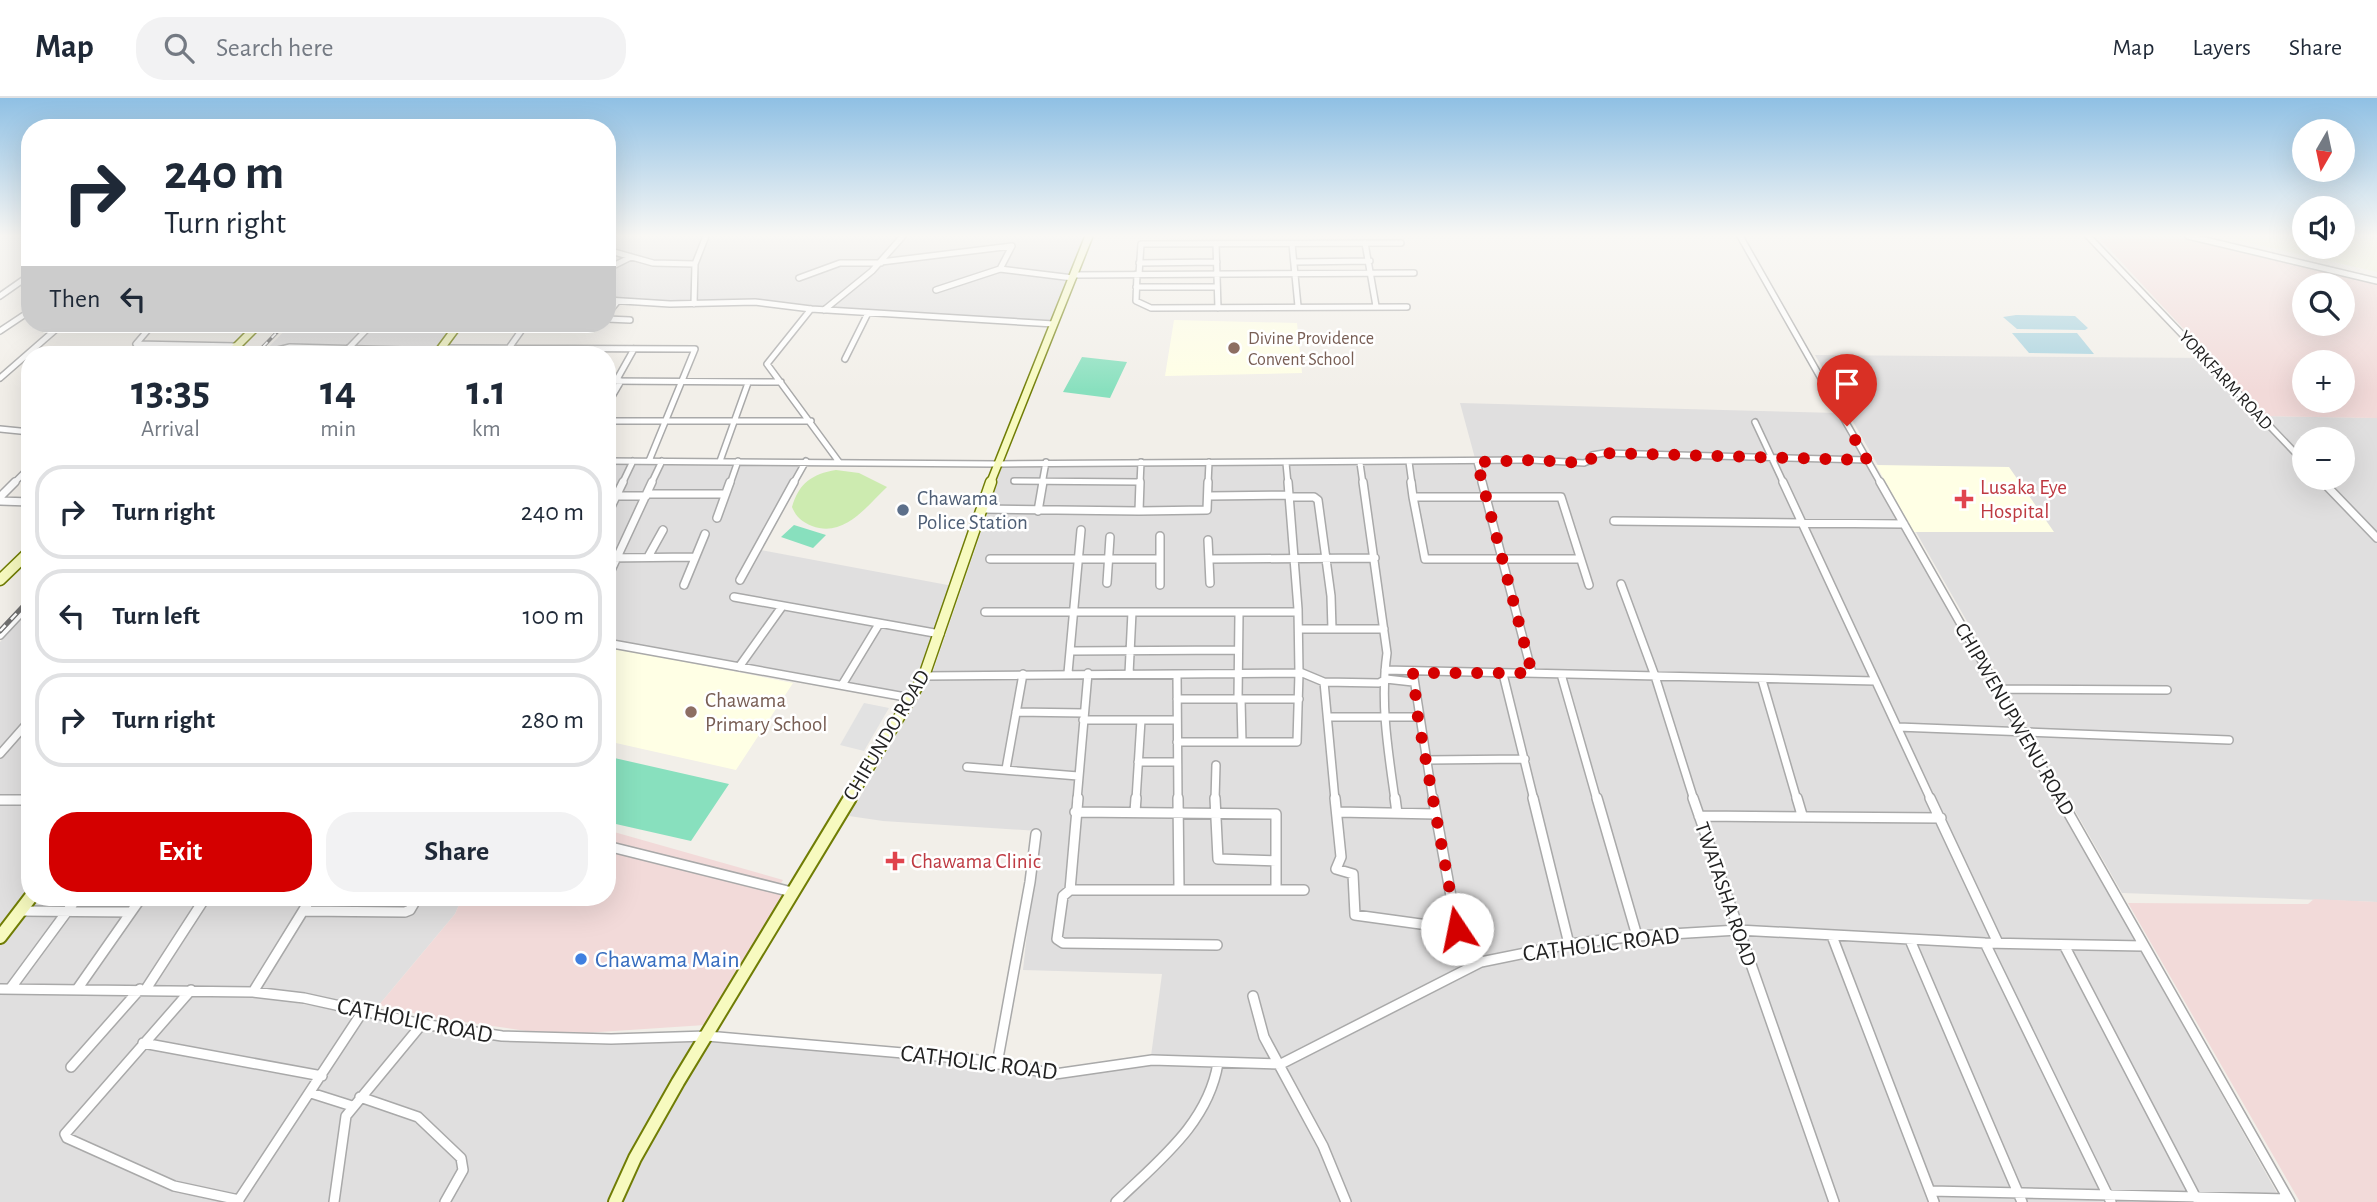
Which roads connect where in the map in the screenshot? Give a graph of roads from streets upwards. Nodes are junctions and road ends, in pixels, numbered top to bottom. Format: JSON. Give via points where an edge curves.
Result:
{"nodes":[{"id":1,"x":1136,"y":287,"type":"edge"},
{"id":2,"x":694,"y":288,"type":"edge"},
{"id":3,"x":850,"y":288,"type":"edge"},
{"id":4,"x":944,"y":288,"type":"edge"},
{"id":5,"x":1070,"y":288,"type":"edge"},
{"id":6,"x":1217,"y":288,"type":"edge"},
{"id":7,"x":1296,"y":288,"type":"edge"},
{"id":8,"x":1374,"y":288,"type":"edge"},
{"id":9,"x":1769,"y":288,"type":"edge"},
{"id":10,"x":2137,"y":288,"type":"edge"},
{"id":11,"x":936,"y":290,"type":"dead end"},
{"id":12,"x":618,"y":301,"type":"joint"},
{"id":13,"x":616,"y":303,"type":"edge"},
{"id":14,"x":694,"y":304,"type":"junction"},
{"id":15,"x":1298,"y":306,"type":"junction"},
{"id":16,"x":1376,"y":306,"type":"junction"},
{"id":17,"x":1408,"y":307,"type":"dead end"},
{"id":18,"x":1218,"y":308,"type":"junction"},
{"id":19,"x":811,"y":309,"type":"junction"},
{"id":20,"x":823,"y":310,"type":"junction"},
{"id":21,"x":868,"y":313,"type":"junction"},
{"id":22,"x":21,"y":317,"type":"edge"},
{"id":23,"x":616,"y":320,"type":"edge"},
{"id":24,"x":630,"y":320,"type":"dead end"},
{"id":25,"x":1054,"y":324,"type":"junction"},
{"id":26,"x":0,"y":331,"type":"edge"},
{"id":27,"x":52,"y":333,"type":"edge"},
{"id":28,"x":145,"y":333,"type":"edge"},
{"id":29,"x":247,"y":333,"type":"edge"},
{"id":30,"x":363,"y":333,"type":"edge"},
{"id":31,"x":37,"y":346,"type":"edge"},
{"id":32,"x":236,"y":346,"type":"joint"},
{"id":33,"x":350,"y":346,"type":"edge"},
{"id":34,"x":616,"y":349,"type":"edge"},
{"id":35,"x":634,"y":349,"type":"junction"},
{"id":36,"x":845,"y":359,"type":"dead end"},
{"id":37,"x":21,"y":360,"type":"edge"},
{"id":38,"x":0,"y":378,"type":"edge"},
{"id":39,"x":619,"y":381,"type":"junction"},
{"id":40,"x":682,"y":382,"type":"junction"},
{"id":41,"x":781,"y":382,"type":"junction"},
{"id":42,"x":748,"y":383,"type":"junction"},
{"id":43,"x":616,"y":387,"type":"edge"},
{"id":44,"x":665,"y":420,"type":"junction"},
{"id":45,"x":616,"y":421,"type":"edge"},
{"id":46,"x":734,"y":421,"type":"junction"},
{"id":47,"x":811,"y":421,"type":"junction"},
{"id":48,"x":1755,"y":422,"type":"dead end"},
{"id":49,"x":0,"y":429,"type":"edge"},
{"id":50,"x":21,"y":431,"type":"edge"},
{"id":51,"x":2292,"y":449,"type":"edge"},
{"id":52,"x":1770,"y":456,"type":"junction"},
{"id":53,"x":1867,"y":460,"type":"junction"},
{"id":54,"x":616,"y":461,"type":"edge"},
{"id":55,"x":633,"y":461,"type":"junction"},
{"id":56,"x":649,"y":461,"type":"junction"},
{"id":57,"x":662,"y":461,"type":"junction"},
{"id":58,"x":720,"y":461,"type":"junction"},
{"id":59,"x":738,"y":461,"type":"junction"},
{"id":60,"x":806,"y":461,"type":"junction"},
{"id":61,"x":839,"y":462,"type":"junction"},
{"id":62,"x":1046,"y":462,"type":"junction"},
{"id":63,"x":1140,"y":462,"type":"junction"},
{"id":64,"x":1209,"y":462,"type":"junction"},
{"id":65,"x":1477,"y":462,"type":"junction"},
{"id":66,"x":1286,"y":463,"type":"junction"},
{"id":67,"x":1360,"y":463,"type":"junction"},
{"id":68,"x":1409,"y":463,"type":"junction"},
{"id":69,"x":997,"y":464,"type":"junction"},
{"id":70,"x":21,"y":477,"type":"edge"},
{"id":71,"x":1014,"y":481,"type":"dead end"},
{"id":72,"x":1043,"y":481,"type":"junction"},
{"id":73,"x":1139,"y":482,"type":"junction"},
{"id":74,"x":2331,"y":490,"type":"edge"},
{"id":75,"x":725,"y":494,"type":"junction"},
{"id":76,"x":646,"y":495,"type":"junction"},
{"id":77,"x":617,"y":496,"type":"joint"},
{"id":78,"x":1209,"y":496,"type":"junction"},
{"id":79,"x":1289,"y":496,"type":"junction"},
{"id":80,"x":1486,"y":496,"type":"junction"},
{"id":81,"x":1413,"y":497,"type":"junction"},
{"id":82,"x":0,"y":499,"type":"edge"},
{"id":83,"x":21,"y":501,"type":"edge"},
{"id":84,"x":981,"y":509,"type":"junction"},
{"id":85,"x":1038,"y":511,"type":"junction"},
{"id":86,"x":1139,"y":511,"type":"junction"},
{"id":87,"x":717,"y":518,"type":"dead end"},
{"id":88,"x":1615,"y":521,"type":"dead end"},
{"id":89,"x":1801,"y":524,"type":"junction"},
{"id":90,"x":1904,"y":524,"type":"junction"},
{"id":91,"x":663,"y":530,"type":"dead end"},
{"id":92,"x":1081,"y":530,"type":"dead end"},
{"id":93,"x":705,"y":534,"type":"dead end"},
{"id":94,"x":1160,"y":536,"type":"dead end"},
{"id":95,"x":1110,"y":537,"type":"dead end"},
{"id":96,"x":2377,"y":538,"type":"edge"},
{"id":97,"x":1208,"y":540,"type":"dead end"},
{"id":98,"x":648,"y":557,"type":"junction"},
{"id":99,"x":695,"y":557,"type":"junction"},
{"id":100,"x":617,"y":558,"type":"joint"},
{"id":101,"x":1079,"y":558,"type":"junction"},
{"id":102,"x":1375,"y":558,"type":"junction"},
{"id":103,"x":990,"y":559,"type":"dead end"},
{"id":104,"x":1109,"y":559,"type":"junction"},
{"id":105,"x":1160,"y":559,"type":"junction"},
{"id":106,"x":1209,"y":559,"type":"junction"},
{"id":107,"x":1294,"y":559,"type":"junction"},
{"id":108,"x":1324,"y":559,"type":"junction"},
{"id":109,"x":1580,"y":559,"type":"junction"},
{"id":110,"x":21,"y":560,"type":"edge"},
{"id":111,"x":1502,"y":561,"type":"junction"},
{"id":112,"x":0,"y":580,"type":"edge"},
{"id":113,"x":740,"y":580,"type":"dead end"},
{"id":114,"x":1107,"y":583,"type":"dead end"},
{"id":115,"x":1210,"y":583,"type":"dead end"},
{"id":116,"x":1589,"y":584,"type":"dead end"},
{"id":117,"x":1621,"y":584,"type":"dead end"},
{"id":118,"x":684,"y":585,"type":"dead end"},
{"id":119,"x":1160,"y":585,"type":"dead end"},
{"id":120,"x":734,"y":597,"type":"dead end"},
{"id":121,"x":781,"y":608,"type":"junction"},
{"id":122,"x":985,"y":612,"type":"dead end"},
{"id":123,"x":1073,"y":612,"type":"junction"},
{"id":124,"x":1132,"y":612,"type":"junction"},
{"id":125,"x":1298,"y":612,"type":"junction"},
{"id":126,"x":1239,"y":614,"type":"junction"},
{"id":127,"x":21,"y":616,"type":"edge"},
{"id":128,"x":879,"y":624,"type":"junction"},
{"id":129,"x":1300,"y":629,"type":"junction"},
{"id":130,"x":1332,"y":629,"type":"junction"},
{"id":131,"x":1384,"y":629,"type":"junction"},
{"id":132,"x":940,"y":634,"type":"junction"},
{"id":133,"x":0,"y":635,"type":"edge"},
{"id":134,"x":616,"y":645,"type":"edge"},
{"id":135,"x":1238,"y":650,"type":"junction"},
{"id":136,"x":1070,"y":651,"type":"junction"},
{"id":137,"x":1130,"y":651,"type":"junction"},
{"id":138,"x":739,"y":667,"type":"junction"},
{"id":139,"x":1385,"y":670,"type":"junction"},
{"id":140,"x":1068,"y":673,"type":"junction"},
{"id":141,"x":1088,"y":673,"type":"junction"},
{"id":142,"x":1299,"y":673,"type":"junction"},
{"id":143,"x":1532,"y":673,"type":"junction"},
{"id":144,"x":1023,"y":674,"type":"junction"},
{"id":145,"x":1129,"y":674,"type":"junction"},
{"id":146,"x":1237,"y":674,"type":"junction"},
{"id":147,"x":1503,"y":674,"type":"junction"},
{"id":148,"x":1561,"y":674,"type":"junction"},
{"id":149,"x":1178,"y":675,"type":"junction"},
{"id":150,"x":924,"y":676,"type":"junction"},
{"id":151,"x":1656,"y":676,"type":"junction"},
{"id":152,"x":1413,"y":677,"type":"junction"},
{"id":153,"x":1383,"y":680,"type":"junction"},
{"id":154,"x":1762,"y":680,"type":"junction"},
{"id":155,"x":1875,"y":681,"type":"junction"},
{"id":156,"x":1324,"y":682,"type":"junction"},
{"id":157,"x":842,"y":685,"type":"junction"},
{"id":158,"x":1997,"y":689,"type":"junction"},
{"id":159,"x":2167,"y":690,"type":"dead end"},
{"id":160,"x":911,"y":698,"type":"junction"},
{"id":161,"x":1177,"y":699,"type":"junction"},
{"id":162,"x":1239,"y":699,"type":"junction"},
{"id":163,"x":1299,"y":699,"type":"junction"},
{"id":164,"x":1016,"y":712,"type":"junction"},
{"id":165,"x":1084,"y":717,"type":"junction"},
{"id":166,"x":1328,"y":717,"type":"junction"},
{"id":167,"x":1383,"y":718,"type":"junction"},
{"id":168,"x":1418,"y":718,"type":"junction"},
{"id":169,"x":1141,"y":720,"type":"junction"},
{"id":170,"x":1177,"y":720,"type":"junction"},
{"id":171,"x":1898,"y":727,"type":"junction"},
{"id":172,"x":21,"y":730,"type":"edge"},
{"id":173,"x":2021,"y":731,"type":"junction"},
{"id":174,"x":2229,"y":740,"type":"dead end"},
{"id":175,"x":1177,"y":742,"type":"junction"},
{"id":176,"x":1242,"y":742,"type":"junction"},
{"id":177,"x":0,"y":754,"type":"edge"},
{"id":178,"x":1525,"y":759,"type":"junction"},
{"id":179,"x":1426,"y":760,"type":"junction"},
{"id":180,"x":1138,"y":762,"type":"junction"},
{"id":181,"x":1177,"y":762,"type":"junction"},
{"id":182,"x":1216,"y":765,"type":"dead end"},
{"id":183,"x":967,"y":767,"type":"dead end"},
{"id":184,"x":1006,"y":769,"type":"junction"},
{"id":185,"x":1078,"y":776,"type":"junction"},
{"id":186,"x":0,"y":800,"type":"edge"},
{"id":187,"x":21,"y":800,"type":"edge"},
{"id":188,"x":1177,"y":811,"type":"junction"},
{"id":189,"x":1075,"y":812,"type":"junction"},
{"id":190,"x":1135,"y":812,"type":"junction"},
{"id":191,"x":1214,"y":812,"type":"junction"},
{"id":192,"x":1338,"y":812,"type":"junction"},
{"id":193,"x":1397,"y":813,"type":"junction"},
{"id":194,"x":1436,"y":814,"type":"junction"},
{"id":195,"x":1802,"y":815,"type":"junction"},
{"id":196,"x":1699,"y":816,"type":"junction"},
{"id":197,"x":1941,"y":818,"type":"junction"},
{"id":198,"x":1035,"y":834,"type":"dead end"},
{"id":199,"x":616,"y":848,"type":"edge"},
{"id":200,"x":1276,"y":861,"type":"junction"},
{"id":201,"x":1179,"y":888,"type":"junction"},
{"id":202,"x":1276,"y":889,"type":"junction"},
{"id":203,"x":1070,"y":890,"type":"junction"},
{"id":204,"x":1304,"y":890,"type":"dead end"},
{"id":205,"x":792,"y":892,"type":"junction"},
{"id":206,"x":24,"y":906,"type":"edge"},
{"id":207,"x":71,"y":906,"type":"edge"},
{"id":208,"x":135,"y":906,"type":"edge"},
{"id":209,"x":200,"y":906,"type":"edge"},
{"id":210,"x":306,"y":906,"type":"edge"},
{"id":211,"x":410,"y":906,"type":"edge"},
{"id":212,"x":20,"y":911,"type":"junction"},
{"id":213,"x":303,"y":911,"type":"junction"},
{"id":214,"x":131,"y":912,"type":"junction"},
{"id":215,"x":66,"y":913,"type":"junction"},
{"id":216,"x":1457,"y":929,"type":"junction"},
{"id":217,"x":1738,"y":930,"type":"junction"},
{"id":218,"x":1637,"y":936,"type":"junction"},
{"id":219,"x":1832,"y":936,"type":"junction"},
{"id":220,"x":0,"y":937,"type":"edge"},
{"id":221,"x":1910,"y":940,"type":"junction"},
{"id":222,"x":1985,"y":943,"type":"junction"},
{"id":223,"x":1998,"y":943,"type":"junction"},
{"id":224,"x":1569,"y":944,"type":"junction"},
{"id":225,"x":1217,"y":945,"type":"dead end"},
{"id":226,"x":2064,"y":945,"type":"junction"},
{"id":227,"x":2144,"y":946,"type":"junction"},
{"id":228,"x":1481,"y":962,"type":"junction"},
{"id":229,"x":78,"y":988,"type":"junction"},
{"id":230,"x":5,"y":989,"type":"edge"},
{"id":231,"x":143,"y":989,"type":"junction"},
{"id":232,"x":191,"y":990,"type":"junction"},
{"id":233,"x":253,"y":992,"type":"junction"},
{"id":234,"x":1253,"y":996,"type":"dead end"},
{"id":235,"x":363,"y":1011,"type":"junction"},
{"id":236,"x":422,"y":1024,"type":"junction"},
{"id":237,"x":707,"y":1036,"type":"junction"},
{"id":238,"x":143,"y":1043,"type":"junction"},
{"id":239,"x":1218,"y":1063,"type":"junction"},
{"id":240,"x":997,"y":1064,"type":"junction"},
{"id":241,"x":1281,"y":1064,"type":"junction"},
{"id":242,"x":71,"y":1067,"type":"dead end"},
{"id":243,"x":322,"y":1076,"type":"junction"},
{"id":244,"x":311,"y":1093,"type":"junction"},
{"id":245,"x":360,"y":1097,"type":"junction"},
{"id":246,"x":352,"y":1106,"type":"junction"},
{"id":247,"x":1930,"y":1191,"type":"junction"},
{"id":248,"x":2021,"y":1198,"type":"edge"},
{"id":249,"x":2110,"y":1199,"type":"edge"},
{"id":250,"x":2197,"y":1200,"type":"edge"},
{"id":251,"x":2289,"y":1200,"type":"edge"},
{"id":252,"x":238,"y":1201,"type":"edge"},
{"id":253,"x":334,"y":1202,"type":"edge"},
{"id":254,"x":445,"y":1202,"type":"edge"},
{"id":255,"x":615,"y":1202,"type":"edge"},
{"id":256,"x":1116,"y":1202,"type":"edge"},
{"id":257,"x":1346,"y":1202,"type":"edge"},
{"id":258,"x":1834,"y":1202,"type":"edge"},
{"id":259,"x":1934,"y":1202,"type":"edge"}],
"edges":[{"from":1,"to":18,"type":"street","via":[[1136,301],[1145,307]]},
{"from":2,"to":14,"type":"street"},
{"from":3,"to":20,"type":"street"},
{"from":4,"to":11,"type":"street"},
{"from":5,"to":25,"type":"street","name":"CHIFUNDO ROAD"},
{"from":6,"to":18,"type":"street"},
{"from":7,"to":15,"type":"street"},
{"from":8,"to":16,"type":"street"},
{"from":9,"to":53,"type":"street","name":"CHIPWENUPWENU ROAD"},
{"from":10,"to":51,"type":"street","name":"YORKFARM ROAD"},
{"from":12,"to":13,"type":"street"},
{"from":12,"to":14,"type":"street"},
{"from":14,"to":19,"type":"street","via":[[755,302]]},
{"from":15,"to":16,"type":"street"},
{"from":15,"to":18,"type":"street"},
{"from":16,"to":17,"type":"street"},
{"from":19,"to":20,"type":"street"},
{"from":19,"to":41,"type":"street","via":[[767,364]]},
{"from":20,"to":21,"type":"street"},
{"from":21,"to":25,"type":"street"},
{"from":21,"to":36,"type":"street"},
{"from":22,"to":26,"type":"street"},
{"from":23,"to":24,"type":"street"},
{"from":25,"to":69,"type":"street","name":"CHIFUNDO ROAD"},
{"from":27,"to":31,"type":"street"},
{"from":28,"to":32,"type":"street","via":[[136,344]]},
{"from":29,"to":32,"type":"street"},
{"from":30,"to":33,"type":"street"},
{"from":34,"to":35,"type":"street"},
{"from":35,"to":39,"type":"street"},
{"from":35,"to":40,"type":"street","via":[[695,349]]},
{"from":37,"to":38,"type":"street"},
{"from":39,"to":40,"type":"street"},
{"from":39,"to":43,"type":"street"},
{"from":40,"to":42,"type":"street"},
{"from":40,"to":44,"type":"street"},
{"from":41,"to":42,"type":"street"},
{"from":41,"to":47,"type":"street"},
{"from":42,"to":46,"type":"street"},
{"from":44,"to":45,"type":"street"},
{"from":44,"to":46,"type":"street"},
{"from":44,"to":56,"type":"street"},
{"from":46,"to":47,"type":"street"},
{"from":46,"to":58,"type":"street"},
{"from":47,"to":61,"type":"street"},
{"from":48,"to":52,"type":"street"},
{"from":49,"to":50,"type":"street"},
{"from":52,"to":53,"type":"street"},
{"from":52,"to":65,"type":"street","via":[[1604,453],[1592,455],[1584,463]]},
{"from":52,"to":89,"type":"street"},
{"from":53,"to":90,"type":"street","name":"CHIPWENUPWENU ROAD"},
{"from":54,"to":55,"type":"street"},
{"from":55,"to":56,"type":"street"},
{"from":55,"to":77,"type":"street"},
{"from":56,"to":57,"type":"street"},
{"from":57,"to":58,"type":"street"},
{"from":57,"to":76,"type":"street"},
{"from":58,"to":59,"type":"street"},
{"from":59,"to":60,"type":"street"},
{"from":59,"to":75,"type":"street"},
{"from":60,"to":61,"type":"street"},
{"from":60,"to":113,"type":"street"},
{"from":61,"to":69,"type":"street"},
{"from":62,"to":63,"type":"street"},
{"from":62,"to":69,"type":"street"},
{"from":62,"to":72,"type":"street"},
{"from":63,"to":64,"type":"street"},
{"from":63,"to":73,"type":"street"},
{"from":64,"to":66,"type":"street"},
{"from":64,"to":78,"type":"street"},
{"from":65,"to":68,"type":"street"},
{"from":65,"to":80,"type":"street"},
{"from":66,"to":67,"type":"street"},
{"from":66,"to":79,"type":"street"},
{"from":67,"to":68,"type":"street"},
{"from":67,"to":102,"type":"street"},
{"from":68,"to":81,"type":"street"},
{"from":69,"to":84,"type":"street","name":"CHIFUNDO ROAD"},
{"from":70,"to":82,"type":"street"},
{"from":71,"to":72,"type":"street"},
{"from":72,"to":73,"type":"street"},
{"from":72,"to":85,"type":"street"},
{"from":73,"to":86,"type":"street"},
{"from":74,"to":96,"type":"street"},
{"from":75,"to":76,"type":"street"},
{"from":75,"to":87,"type":"street"},
{"from":76,"to":77,"type":"street"},
{"from":76,"to":100,"type":"street"},
{"from":78,"to":79,"type":"street"},
{"from":78,"to":86,"type":"street","via":[[1205,510]]},
{"from":79,"to":107,"type":"street"},
{"from":79,"to":108,"type":"street","via":[[1318,500]]},
{"from":80,"to":81,"type":"street"},
{"from":80,"to":109,"type":"street","via":[[1561,497]]},
{"from":80,"to":111,"type":"street"},
{"from":81,"to":111,"type":"street","via":[[1425,559]]},
{"from":82,"to":83,"type":"street"},
{"from":84,"to":85,"type":"street"},
{"from":84,"to":132,"type":"street","name":"CHIFUNDO ROAD"},
{"from":85,"to":86,"type":"street"},
{"from":88,"to":89,"type":"street"},
{"from":89,"to":90,"type":"street"},
{"from":89,"to":155,"type":"street"},
{"from":90,"to":158,"type":"street","name":"CHIPWENUPWENU ROAD"},
{"from":91,"to":98,"type":"street"},
{"from":92,"to":101,"type":"street"},
{"from":93,"to":99,"type":"street"},
{"from":94,"to":105,"type":"street"},
{"from":95,"to":104,"type":"street"},
{"from":97,"to":106,"type":"street"},
{"from":98,"to":99,"type":"street"},
{"from":98,"to":100,"type":"street"},
{"from":99,"to":118,"type":"street"},
{"from":101,"to":103,"type":"street"},
{"from":101,"to":104,"type":"street"},
{"from":101,"to":123,"type":"street"},
{"from":102,"to":108,"type":"street"},
{"from":102,"to":131,"type":"street"},
{"from":104,"to":105,"type":"street"},
{"from":104,"to":114,"type":"street"},
{"from":105,"to":119,"type":"street"},
{"from":106,"to":107,"type":"street"},
{"from":106,"to":115,"type":"street"},
{"from":107,"to":108,"type":"street"},
{"from":107,"to":125,"type":"street"},
{"from":108,"to":130,"type":"street"},
{"from":109,"to":111,"type":"street"},
{"from":109,"to":116,"type":"street"},
{"from":110,"to":112,"type":"street"},
{"from":111,"to":143,"type":"street"},
{"from":117,"to":151,"type":"street","name":"TWATASHA ROAD"},
{"from":120,"to":121,"type":"street"},
{"from":121,"to":128,"type":"street"},
{"from":121,"to":138,"type":"street"},
{"from":122,"to":123,"type":"street"},
{"from":123,"to":124,"type":"street"},
{"from":123,"to":136,"type":"street"},
{"from":124,"to":126,"type":"street"},
{"from":124,"to":137,"type":"street"},
{"from":125,"to":126,"type":"street"},
{"from":125,"to":129,"type":"street"},
{"from":126,"to":135,"type":"street"},
{"from":127,"to":133,"type":"street"},
{"from":128,"to":132,"type":"street"},
{"from":128,"to":157,"type":"street"},
{"from":129,"to":130,"type":"street"},
{"from":129,"to":142,"type":"street"},
{"from":130,"to":131,"type":"street"},
{"from":131,"to":139,"type":"street"},
{"from":132,"to":150,"type":"street","name":"CHIFUNDO ROAD"},
{"from":134,"to":138,"type":"street"},
{"from":135,"to":137,"type":"street"},
{"from":135,"to":146,"type":"street"},
{"from":136,"to":137,"type":"street"},
{"from":136,"to":140,"type":"street"},
{"from":137,"to":145,"type":"street"},
{"from":138,"to":157,"type":"street"},
{"from":139,"to":152,"type":"street"},
{"from":139,"to":153,"type":"street"},
{"from":140,"to":141,"type":"street"},
{"from":140,"to":144,"type":"street"},
{"from":141,"to":145,"type":"street"},
{"from":141,"to":165,"type":"street"},
{"from":142,"to":146,"type":"street"},
{"from":142,"to":156,"type":"street"},
{"from":142,"to":163,"type":"street"},
{"from":143,"to":147,"type":"street"},
{"from":143,"to":148,"type":"street"},
{"from":144,"to":150,"type":"street"},
{"from":144,"to":164,"type":"street"},
{"from":145,"to":149,"type":"street"},
{"from":146,"to":149,"type":"street"},
{"from":146,"to":162,"type":"street"},
{"from":147,"to":152,"type":"street"},
{"from":147,"to":178,"type":"street"},
{"from":148,"to":151,"type":"street"},
{"from":148,"to":218,"type":"street"},
{"from":149,"to":161,"type":"street"},
{"from":150,"to":160,"type":"street","name":"CHIFUNDO ROAD"},
{"from":151,"to":154,"type":"street"},
{"from":151,"to":196,"type":"street","name":"TWATASHA ROAD"},
{"from":152,"to":153,"type":"street"},
{"from":152,"to":168,"type":"street"},
{"from":153,"to":156,"type":"street"},
{"from":153,"to":167,"type":"street"},
{"from":154,"to":155,"type":"street"},
{"from":154,"to":195,"type":"street"},
{"from":155,"to":171,"type":"street"},
{"from":156,"to":166,"type":"street"},
{"from":157,"to":160,"type":"street"},
{"from":158,"to":159,"type":"street"},
{"from":158,"to":173,"type":"street","name":"CHIPWENUPWENU ROAD"},
{"from":160,"to":205,"type":"street","name":"CHIFUNDO ROAD"},
{"from":161,"to":162,"type":"street"},
{"from":161,"to":170,"type":"street"},
{"from":162,"to":163,"type":"street"},
{"from":162,"to":176,"type":"street"},
{"from":163,"to":176,"type":"street","via":[[1297,742]]},
{"from":164,"to":165,"type":"street"},
{"from":164,"to":184,"type":"street"},
{"from":165,"to":169,"type":"street"},
{"from":165,"to":185,"type":"street"},
{"from":166,"to":167,"type":"street"},
{"from":166,"to":192,"type":"street"},
{"from":167,"to":168,"type":"street"},
{"from":167,"to":193,"type":"street"},
{"from":168,"to":179,"type":"street"},
{"from":169,"to":170,"type":"street"},
{"from":169,"to":180,"type":"street"},
{"from":170,"to":175,"type":"street"},
{"from":171,"to":173,"type":"street"},
{"from":171,"to":197,"type":"street"},
{"from":172,"to":177,"type":"street"},
{"from":173,"to":174,"type":"street"},
{"from":173,"to":227,"type":"street","name":"CHIPWENUPWENU ROAD"},
{"from":175,"to":176,"type":"street"},
{"from":175,"to":181,"type":"street"},
{"from":178,"to":179,"type":"street"},
{"from":178,"to":224,"type":"street"},
{"from":179,"to":194,"type":"street"},
{"from":180,"to":181,"type":"street"},
{"from":180,"to":190,"type":"street"},
{"from":181,"to":188,"type":"street"},
{"from":182,"to":191,"type":"street"},
{"from":183,"to":184,"type":"street"},
{"from":184,"to":185,"type":"street"},
{"from":185,"to":189,"type":"street"},
{"from":186,"to":187,"type":"street"},
{"from":188,"to":190,"type":"street"},
{"from":188,"to":191,"type":"street"},
{"from":188,"to":201,"type":"street"},
{"from":189,"to":190,"type":"street"},
{"from":189,"to":203,"type":"street"},
{"from":191,"to":200,"type":"street","via":[[1218,859]]},
{"from":191,"to":200,"type":"street","via":[[1276,814]]},
{"from":192,"to":193,"type":"street"},
{"from":192,"to":216,"type":"street","via":[[1342,857],[1336,869],[1353,874],[1355,915]]},
{"from":193,"to":194,"type":"street"},
{"from":194,"to":216,"type":"street"},
{"from":195,"to":196,"type":"street"},
{"from":195,"to":197,"type":"street"},
{"from":196,"to":217,"type":"street","name":"TWATASHA ROAD"},
{"from":197,"to":223,"type":"street"},
{"from":198,"to":240,"type":"street"},
{"from":199,"to":205,"type":"street"},
{"from":200,"to":202,"type":"street"},
{"from":201,"to":202,"type":"street"},
{"from":201,"to":203,"type":"street"},
{"from":202,"to":204,"type":"street"},
{"from":203,"to":225,"type":"street","via":[[1063,896],[1059,942]]},
{"from":205,"to":237,"type":"street","name":"CHIFUNDO ROAD"},
{"from":206,"to":212,"type":"street"},
{"from":207,"to":215,"type":"street"},
{"from":208,"to":214,"type":"street"},
{"from":209,"to":231,"type":"street"},
{"from":210,"to":213,"type":"street"},
{"from":211,"to":213,"type":"street","via":[[405,912]]},
{"from":212,"to":215,"type":"street"},
{"from":212,"to":220,"type":"street"},
{"from":213,"to":233,"type":"street"},
{"from":214,"to":215,"type":"street"},
{"from":214,"to":229,"type":"street"},
{"from":215,"to":230,"type":"street"},
{"from":216,"to":228,"type":"street"},
{"from":217,"to":218,"type":"street","name":"CATHOLIC ROAD"},
{"from":217,"to":219,"type":"street","name":"CATHOLIC ROAD"},
{"from":217,"to":258,"type":"street","name":"TWATASHA ROAD"},
{"from":218,"to":224,"type":"street","name":"CATHOLIC ROAD"},
{"from":219,"to":221,"type":"street","name":"CATHOLIC ROAD"},
{"from":219,"to":247,"type":"street"},
{"from":221,"to":222,"type":"street","name":"CATHOLIC ROAD"},
{"from":221,"to":248,"type":"street"},
{"from":222,"to":223,"type":"street","name":"CATHOLIC ROAD"},
{"from":222,"to":249,"type":"street"},
{"from":223,"to":226,"type":"street","name":"CATHOLIC ROAD"},
{"from":224,"to":228,"type":"street","name":"CATHOLIC ROAD"},
{"from":226,"to":227,"type":"street","name":"CATHOLIC ROAD"},
{"from":226,"to":250,"type":"street"},
{"from":227,"to":251,"type":"street","name":"CHIPWENUPWENU ROAD"},
{"from":228,"to":241,"type":"street","name":"CATHOLIC ROAD"},
{"from":229,"to":230,"type":"street","name":"CATHOLIC ROAD"},
{"from":229,"to":231,"type":"street","name":"CATHOLIC ROAD"},
{"from":231,"to":232,"type":"street","name":"CATHOLIC ROAD"},
{"from":231,"to":242,"type":"street"},
{"from":232,"to":233,"type":"street","name":"CATHOLIC ROAD"},
{"from":232,"to":238,"type":"street"},
{"from":233,"to":235,"type":"street","name":"CATHOLIC ROAD"},
{"from":234,"to":241,"type":"street","via":[[1264,1037]]},
{"from":235,"to":236,"type":"street","name":"CATHOLIC ROAD"},
{"from":235,"to":243,"type":"street"},
{"from":236,"to":237,"type":"street","name":"CATHOLIC ROAD","via":[[502,1037]]},
{"from":236,"to":245,"type":"street"},
{"from":237,"to":240,"type":"street","name":"CATHOLIC ROAD"},
{"from":237,"to":255,"type":"street","name":"CHIFUNDO ROAD","via":[[640,1149]]},
{"from":238,"to":243,"type":"street"},
{"from":238,"to":252,"type":"street","via":[[69,1126],[67,1138],[174,1186]]},
{"from":239,"to":240,"type":"street","name":"CATHOLIC ROAD","via":[[1152,1060],[1055,1074]]},
{"from":239,"to":241,"type":"street","name":"CATHOLIC ROAD"},
{"from":239,"to":256,"type":"street","via":[[1205,1109]]},
{"from":241,"to":257,"type":"street","via":[[1324,1146]]},
{"from":243,"to":244,"type":"street"},
{"from":244,"to":246,"type":"street"},
{"from":244,"to":252,"type":"street"},
{"from":245,"to":246,"type":"street"},
{"from":245,"to":254,"type":"street","via":[[418,1117],[461,1158],[463,1170]]},
{"from":246,"to":253,"type":"street","via":[[344,1122]]},
{"from":247,"to":248,"type":"street"},
{"from":247,"to":259,"type":"street"},
{"from":248,"to":249,"type":"street"},
{"from":249,"to":250,"type":"street"},
{"from":250,"to":251,"type":"street"}]}
